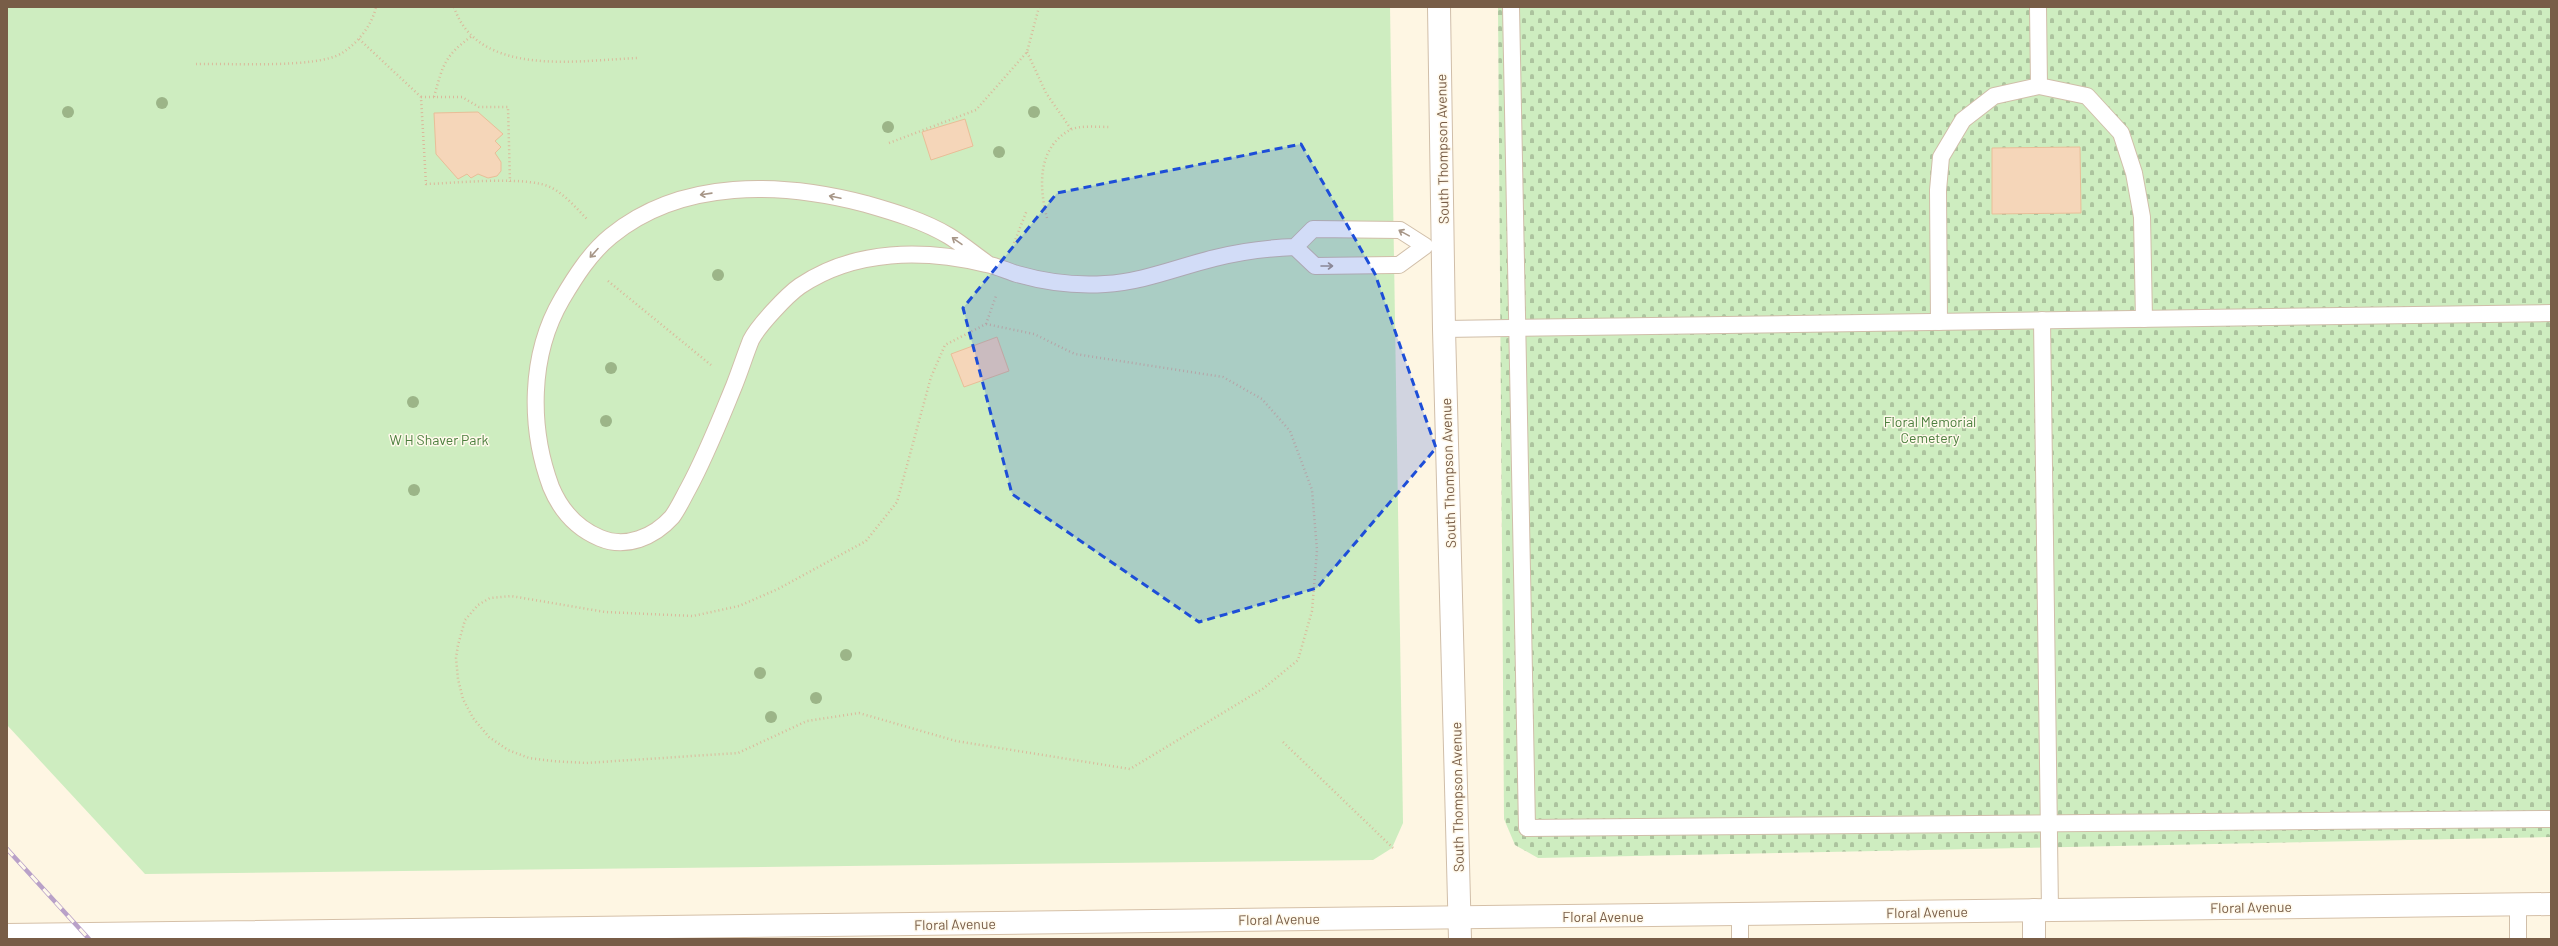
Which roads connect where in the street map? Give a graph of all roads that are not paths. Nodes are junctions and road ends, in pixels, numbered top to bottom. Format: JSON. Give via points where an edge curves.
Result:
{"nodes":[{"id":1,"x":1439,"y":7,"type":"edge"},
{"id":2,"x":1512,"y":7,"type":"edge"},
{"id":3,"x":2038,"y":7,"type":"edge"},
{"id":4,"x":2039,"y":86,"type":"junction"},
{"id":5,"x":1435,"y":246,"type":"junction"},
{"id":6,"x":1295,"y":247,"type":"junction"},
{"id":7,"x":988,"y":264,"type":"junction"},
{"id":8,"x":2551,"y":313,"type":"edge"},
{"id":9,"x":2144,"y":319,"type":"junction"},
{"id":10,"x":2042,"y":320,"type":"junction"},
{"id":11,"x":1939,"y":322,"type":"junction"},
{"id":12,"x":1519,"y":328,"type":"junction"},
{"id":13,"x":1444,"y":329,"type":"junction"},
{"id":14,"x":2551,"y":819,"type":"edge"},
{"id":15,"x":2050,"y":823,"type":"junction"},
{"id":16,"x":2518,"y":904,"type":"junction"},
{"id":17,"x":2551,"y":904,"type":"edge"},
{"id":18,"x":2042,"y":910,"type":"junction"},
{"id":19,"x":1460,"y":916,"type":"junction"},
{"id":20,"x":1740,"y":916,"type":"junction"},
{"id":21,"x":7,"y":935,"type":"edge"},
{"id":22,"x":1460,"y":939,"type":"edge"},
{"id":23,"x":1740,"y":939,"type":"edge"},
{"id":24,"x":2034,"y":939,"type":"edge"},
{"id":25,"x":2518,"y":939,"type":"edge"}],
"edges":[{"from":1,"to":5,"type":"main road","name":"South Thompson Avenue"},
{"from":2,"to":12,"type":"lane"},
{"from":3,"to":4,"type":"lane"},
{"from":4,"to":9,"type":"lane","via":[[2088,96],[2121,133],[2134,173],[2142,217]]},
{"from":4,"to":11,"type":"lane","via":[[1994,96],[1963,120],[1941,157],[1938,190]]},
{"from":5,"to":6,"type":"lane","one_way":true,"via":[[1400,230],[1313,229]]},
{"from":6,"to":5,"type":"lane","one_way":true,"via":[[1314,266],[1394,266]]},
{"from":5,"to":13,"type":"main road","name":"South Thompson Avenue"},
{"from":6,"to":7,"type":"lane","via":[[1251,249],[1155,276],[1106,284],[1036,279]]},
{"from":7,"to":7,"type":"lane","one_way":true,"via":[[947,235],[885,209],[812,192],[770,189],[731,190],[694,195],[661,205],[628,223],[607,239],[586,262],[555,310],[544,343],[535,397],[542,454],[562,510],[574,524],[590,534],[606,541],[622,542],[638,540],[657,530],[674,515],[695,476],[753,336],[796,288],[834,267],[889,255],[928,254]]},
{"from":8,"to":9,"type":"lane"},
{"from":9,"to":10,"type":"lane"},
{"from":10,"to":11,"type":"lane"},
{"from":10,"to":15,"type":"lane"},
{"from":11,"to":12,"type":"lane"},
{"from":12,"to":13,"type":"lane"},
{"from":12,"to":15,"type":"lane","via":[[1527,828]]},
{"from":13,"to":19,"type":"main road","name":"South Thompson Avenue"},
{"from":14,"to":15,"type":"lane"},
{"from":15,"to":18,"type":"lane"},
{"from":16,"to":17,"type":"main road","name":"Floral Avenue"},
{"from":16,"to":18,"type":"main road","name":"Floral Avenue"},
{"from":16,"to":25,"type":"lane"},
{"from":18,"to":20,"type":"main road","name":"Floral Avenue"},
{"from":18,"to":24,"type":"main road"},
{"from":19,"to":20,"type":"main road","name":"Floral Avenue"},
{"from":19,"to":21,"type":"main road","name":"Floral Avenue"},
{"from":19,"to":22,"type":"main road","name":"South Thompson Avenue"},
{"from":20,"to":23,"type":"lane"}]}
